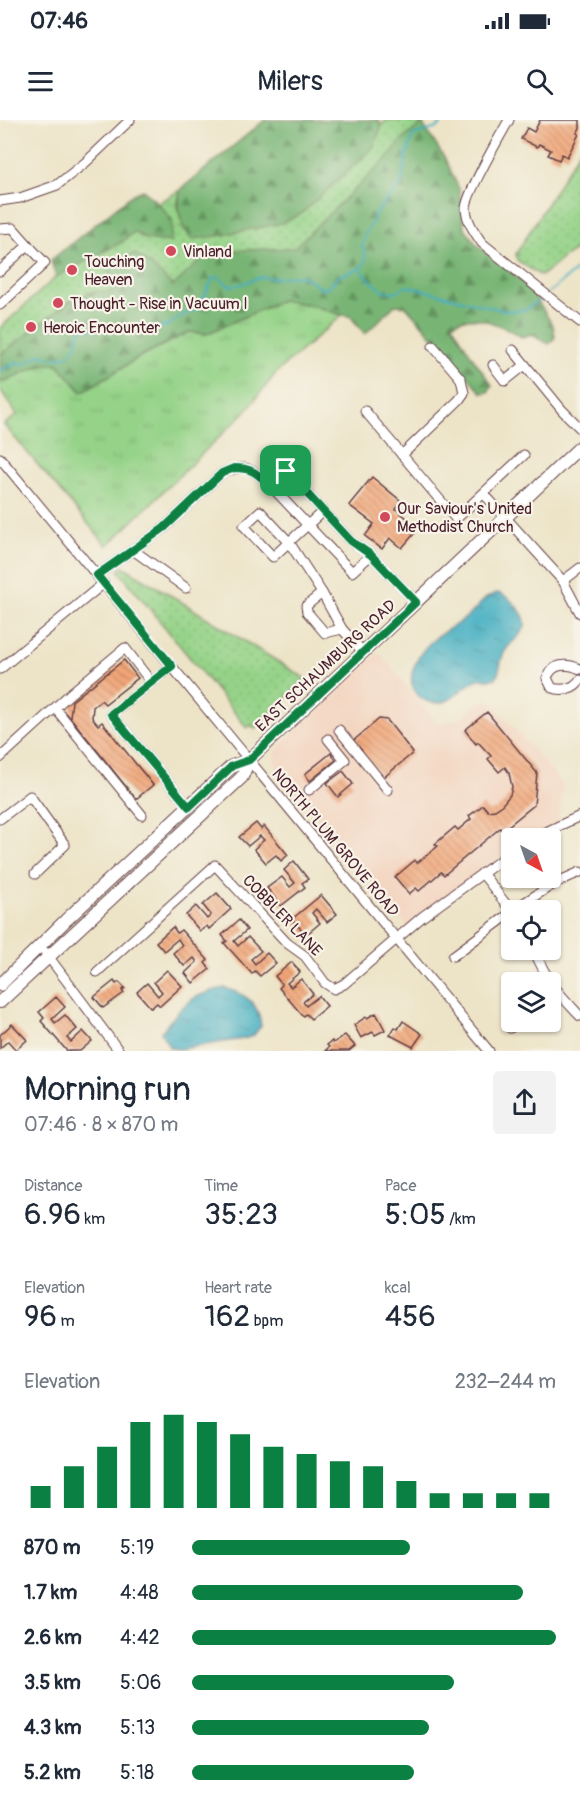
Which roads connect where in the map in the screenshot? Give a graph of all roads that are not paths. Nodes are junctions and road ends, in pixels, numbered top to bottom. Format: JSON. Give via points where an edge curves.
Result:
{"nodes":[{"id":1,"x":130,"y":120,"type":"edge"},
{"id":2,"x":509,"y":120,"type":"edge"},
{"id":3,"x":0,"y":201,"type":"edge"},
{"id":4,"x":0,"y":229,"type":"edge"},
{"id":5,"x":28,"y":245,"type":"junction"},
{"id":6,"x":0,"y":271,"type":"edge"},
{"id":7,"x":0,"y":305,"type":"edge"},
{"id":8,"x":580,"y":322,"type":"edge"},
{"id":9,"x":434,"y":346,"type":"dead end"},
{"id":10,"x":513,"y":350,"type":"dead end"},
{"id":11,"x":493,"y":365,"type":"dead end"},
{"id":12,"x":525,"y":365,"type":"junction"},
{"id":13,"x":365,"y":411,"type":"dead end"},
{"id":14,"x":580,"y":428,"type":"edge"},
{"id":15,"x":580,"y":447,"type":"edge"},
{"id":16,"x":402,"y":455,"type":"junction"},
{"id":17,"x":524,"y":455,"type":"dead end"},
{"id":18,"x":0,"y":458,"type":"edge"},
{"id":19,"x":268,"y":483,"type":"junction"},
{"id":20,"x":484,"y":494,"type":"junction"},
{"id":21,"x":323,"y":511,"type":"junction"},
{"id":22,"x":506,"y":517,"type":"junction"},
{"id":23,"x":307,"y":525,"type":"junction"},
{"id":24,"x":289,"y":542,"type":"junction"},
{"id":25,"x":133,"y":550,"type":"junction"},
{"id":26,"x":371,"y":555,"type":"junction"},
{"id":27,"x":580,"y":567,"type":"edge"},
{"id":28,"x":97,"y":575,"type":"junction"},
{"id":29,"x":562,"y":581,"type":"junction"},
{"id":30,"x":104,"y":583,"type":"junction"},
{"id":31,"x":186,"y":588,"type":"dead end"},
{"id":32,"x":322,"y":592,"type":"junction"},
{"id":33,"x":416,"y":602,"type":"junction"},
{"id":34,"x":580,"y":613,"type":"edge"},
{"id":35,"x":342,"y":629,"type":"junction"},
{"id":36,"x":363,"y":652,"type":"junction"},
{"id":37,"x":172,"y":666,"type":"junction"},
{"id":38,"x":0,"y":669,"type":"edge"},
{"id":39,"x":580,"y":669,"type":"edge"},
{"id":40,"x":580,"y":680,"type":"edge"},
{"id":41,"x":151,"y":682,"type":"junction"},
{"id":42,"x":55,"y":708,"type":"junction"},
{"id":43,"x":339,"y":730,"type":"dead end"},
{"id":44,"x":328,"y":738,"type":"dead end"},
{"id":45,"x":0,"y":758,"type":"edge"},
{"id":46,"x":249,"y":760,"type":"junction"},
{"id":47,"x":309,"y":790,"type":"dead end"},
{"id":48,"x":388,"y":790,"type":"dead end"},
{"id":49,"x":189,"y":807,"type":"junction"},
{"id":50,"x":142,"y":815,"type":"dead end"},
{"id":51,"x":580,"y":816,"type":"edge"},
{"id":52,"x":0,"y":819,"type":"edge"},
{"id":53,"x":554,"y":828,"type":"edge"},
{"id":54,"x":501,"y":860,"type":"edge"},
{"id":55,"x":580,"y":872,"type":"edge"},
{"id":56,"x":482,"y":873,"type":"junction"},
{"id":57,"x":35,"y":874,"type":"dead end"},
{"id":58,"x":503,"y":900,"type":"edge"},
{"id":59,"x":530,"y":900,"type":"edge"},
{"id":60,"x":501,"y":920,"type":"edge"},
{"id":61,"x":397,"y":939,"type":"junction"},
{"id":62,"x":39,"y":946,"type":"junction"},
{"id":63,"x":48,"y":956,"type":"junction"},
{"id":64,"x":453,"y":956,"type":"dead end"},
{"id":65,"x":98,"y":972,"type":"dead end"},
{"id":66,"x":0,"y":985,"type":"edge"},
{"id":67,"x":561,"y":999,"type":"edge"},
{"id":68,"x":0,"y":1002,"type":"edge"},
{"id":69,"x":580,"y":1016,"type":"edge"},
{"id":70,"x":119,"y":1051,"type":"edge"},
{"id":71,"x":489,"y":1051,"type":"edge"}],
"edges":[{"from":1,"to":3,"type":"street","via":[[57,185]]},
{"from":2,"to":8,"type":"street","via":[[472,189],[466,208],[471,228],[482,243]]},
{"from":4,"to":5,"type":"street","via":[[13,228]]},
{"from":5,"to":6,"type":"street"},
{"from":5,"to":7,"type":"street","via":[[45,263]]},
{"from":9,"to":16,"type":"street","via":[[461,379],[464,393]]},
{"from":10,"to":12,"type":"street"},
{"from":11,"to":12,"type":"street","via":[[505,381]]},
{"from":12,"to":14,"type":"street"},
{"from":13,"to":16,"type":"street"},
{"from":15,"to":22,"type":"main road","name":"EAST SCHAUMBURG ROAD"},
{"from":16,"to":20,"type":"street","via":[[456,519]]},
{"from":17,"to":20,"type":"street"},
{"from":18,"to":28,"type":"street","name":"NORTH PLUM GROVE ROAD"},
{"from":19,"to":21,"type":"street","via":[[282,469],[286,471]]},
{"from":19,"to":23,"type":"street"},
{"from":19,"to":25,"type":"street","via":[[246,468],[222,473],[164,528]]},
{"from":20,"to":22,"type":"street"},
{"from":21,"to":23,"type":"street"},
{"from":21,"to":26,"type":"street","via":[[351,541]]},
{"from":22,"to":29,"type":"street"},
{"from":22,"to":33,"type":"main road","name":"EAST SCHAUMBURG ROAD"},
{"from":23,"to":24,"type":"street"},
{"from":23,"to":26,"type":"street","via":[[352,572]]},
{"from":24,"to":24,"type":"street","via":[[260,511],[244,526],[273,557]]},
{"from":24,"to":32,"type":"street"},
{"from":25,"to":28,"type":"street"},
{"from":25,"to":31,"type":"street"},
{"from":26,"to":33,"type":"street"},
{"from":27,"to":29,"type":"street"},
{"from":28,"to":30,"type":"street","name":"NORTH PLUM GROVE ROAD"},
{"from":29,"to":34,"type":"street"},
{"from":30,"to":37,"type":"street","name":"NORTH PLUM GROVE ROAD"},
{"from":30,"to":38,"type":"street"},
{"from":32,"to":35,"type":"street"},
{"from":32,"to":35,"type":"street","via":[[306,606],[307,612],[325,633]]},
{"from":33,"to":36,"type":"main road","name":"EAST SCHAUMBURG ROAD"},
{"from":35,"to":36,"type":"street"},
{"from":36,"to":46,"type":"main road","name":"EAST SCHAUMBURG ROAD"},
{"from":37,"to":41,"type":"street"},
{"from":37,"to":46,"type":"street","name":"NORTH PLUM GROVE ROAD"},
{"from":39,"to":40,"type":"street","via":[[560,665],[547,678],[552,688],[558,690],[573,687]]},
{"from":41,"to":42,"type":"street","via":[[125,648]]},
{"from":41,"to":49,"type":"street","via":[[111,714]]},
{"from":42,"to":45,"type":"street"},
{"from":42,"to":50,"type":"street"},
{"from":43,"to":48,"type":"street"},
{"from":44,"to":47,"type":"street","via":[[345,760]]},
{"from":46,"to":49,"type":"main road","name":"EAST SCHAUMBURG ROAD","via":[[232,766]]},
{"from":46,"to":61,"type":"street","name":"NORTH PLUM GROVE ROAD"},
{"from":46,"to":63,"type":"main road","name":"EAST SCHAUMBURG ROAD","via":[[242,777]]},
{"from":49,"to":62,"type":"main road","name":"EAST SCHAUMBURG ROAD"},
{"from":51,"to":53,"type":"street"},
{"from":52,"to":57,"type":"street","via":[[30,796],[66,845]]},
{"from":54,"to":56,"type":"street"},
{"from":55,"to":59,"type":"street"},
{"from":56,"to":58,"type":"street"},
{"from":56,"to":61,"type":"street"},
{"from":60,"to":64,"type":"street"},
{"from":61,"to":65,"type":"street","name":"COBBLER LANE","via":[[334,989],[215,866]]},
{"from":61,"to":71,"type":"street","name":"NORTH PLUM GROVE ROAD"},
{"from":62,"to":63,"type":"street"},
{"from":62,"to":66,"type":"main road","name":"EAST SCHAUMBURG ROAD"},
{"from":63,"to":68,"type":"main road","name":"EAST SCHAUMBURG ROAD"},
{"from":63,"to":70,"type":"street"},
{"from":67,"to":69,"type":"street"}]}
